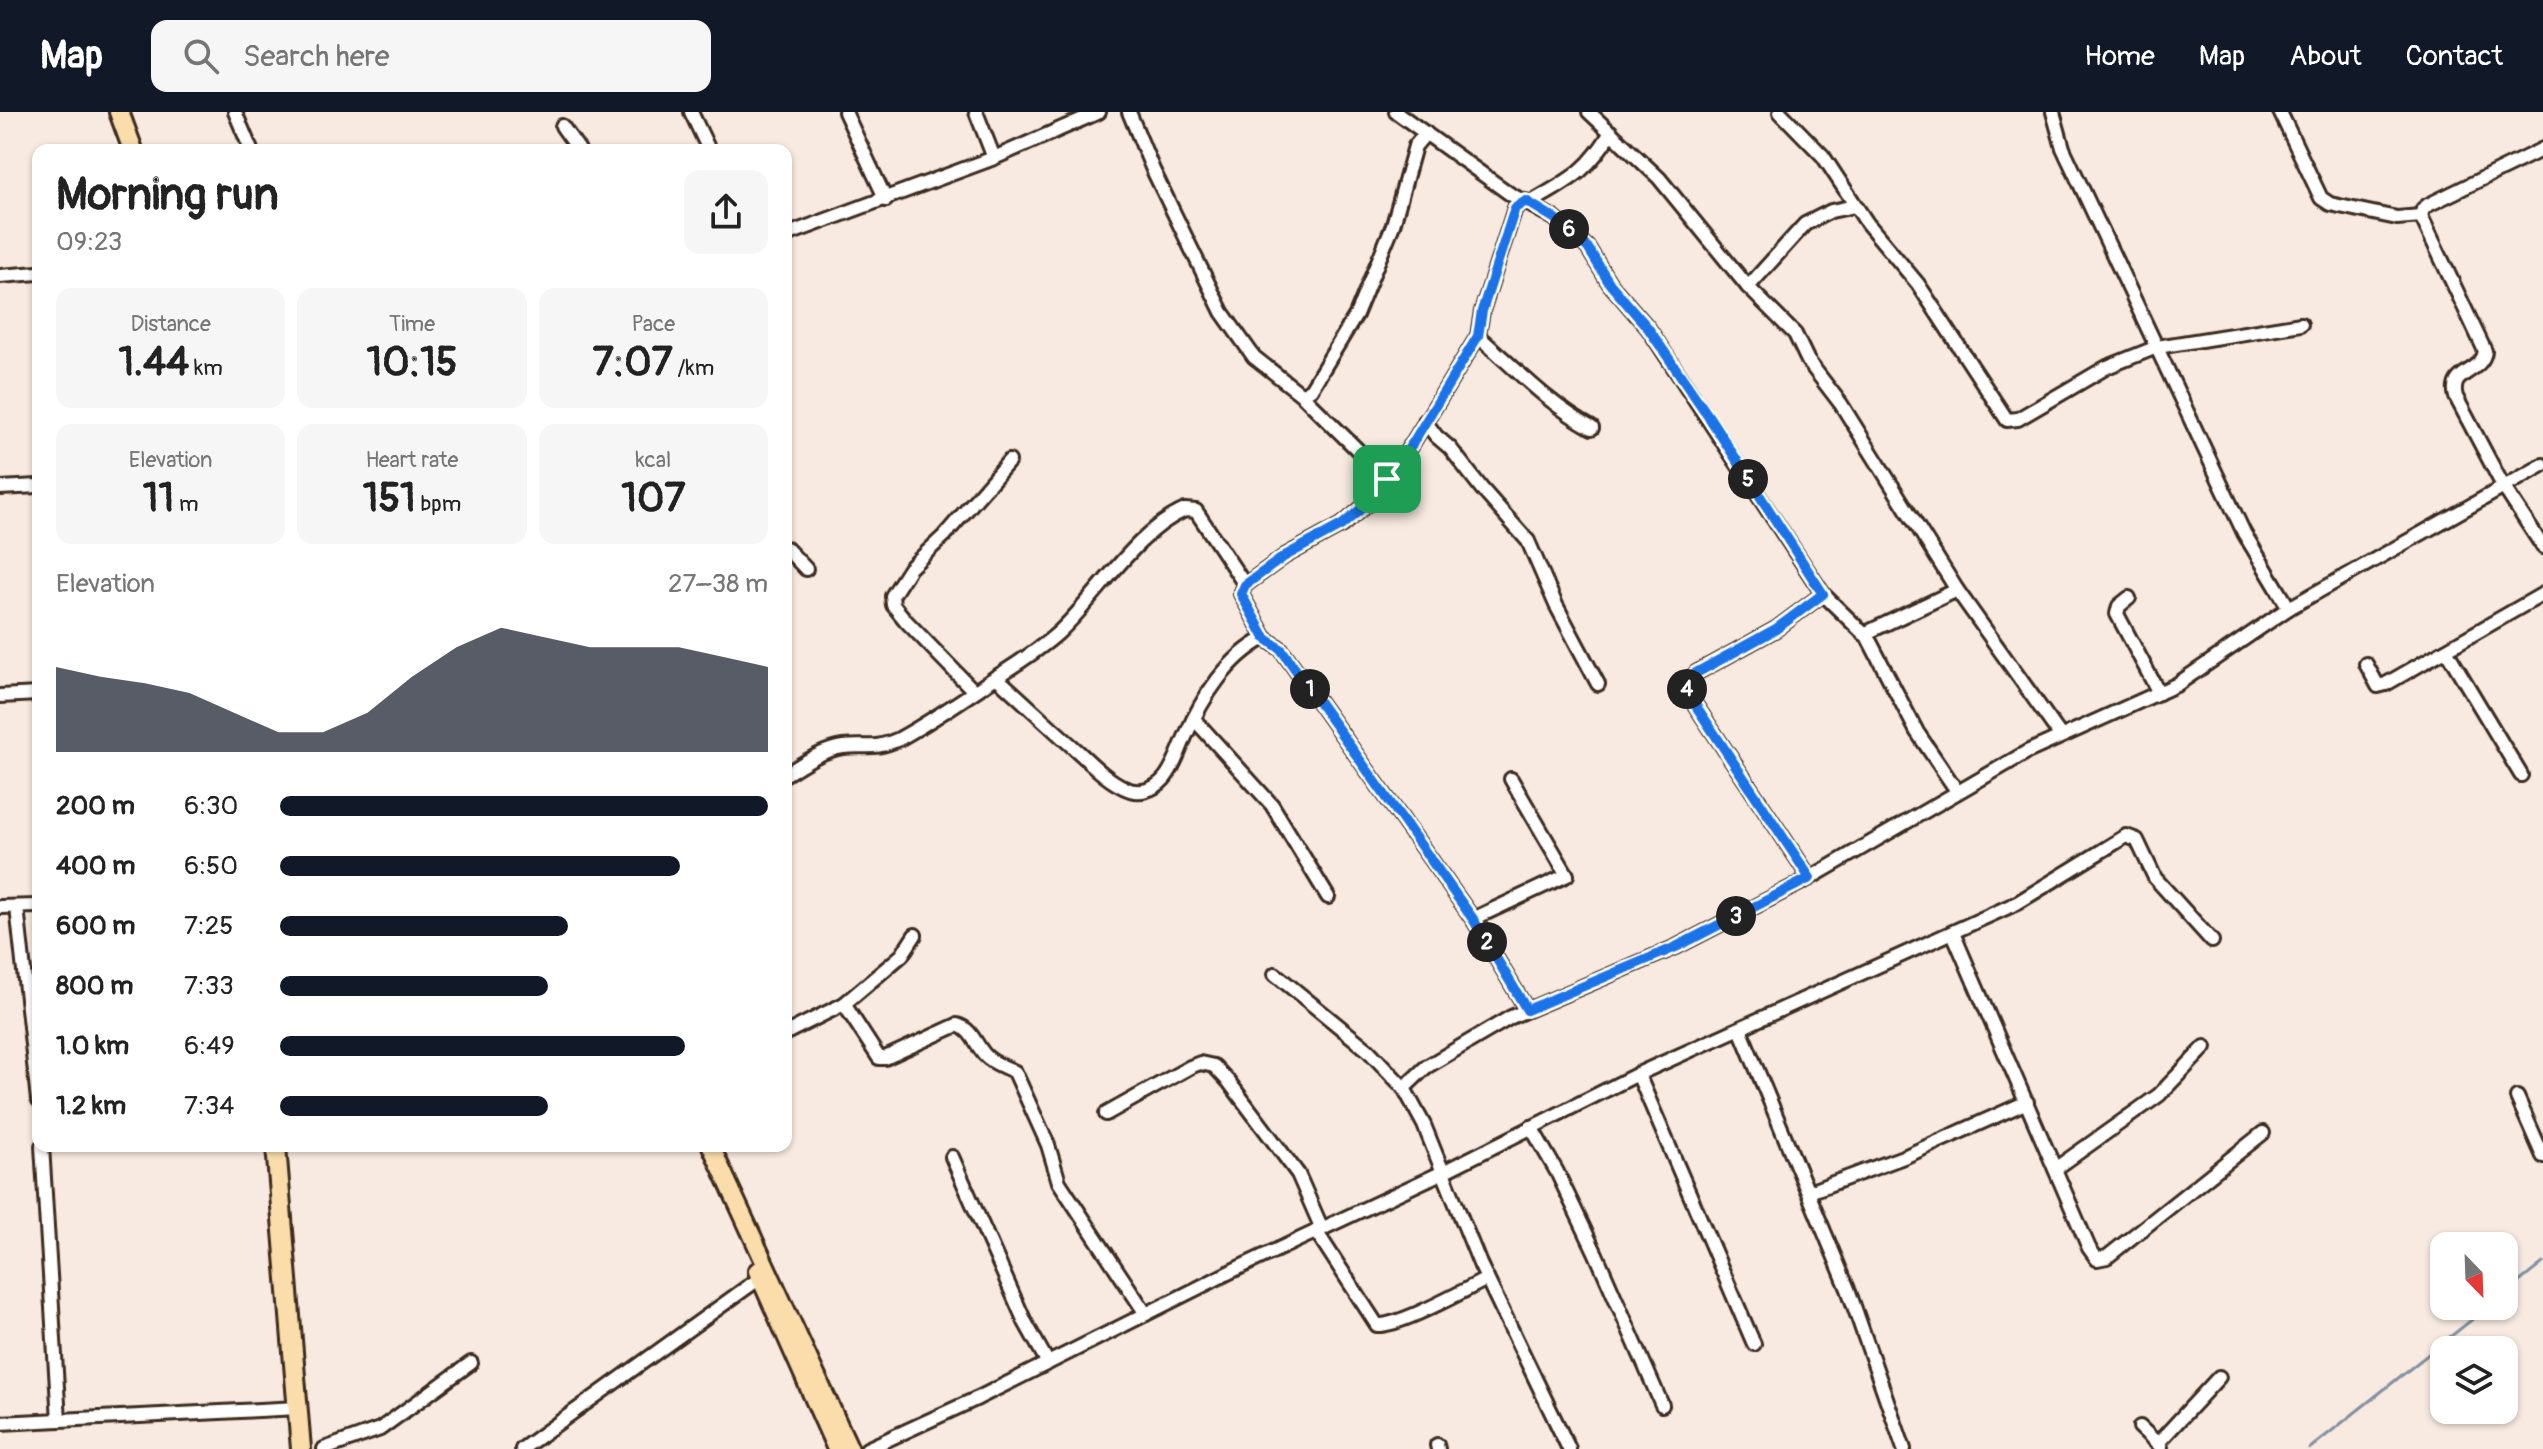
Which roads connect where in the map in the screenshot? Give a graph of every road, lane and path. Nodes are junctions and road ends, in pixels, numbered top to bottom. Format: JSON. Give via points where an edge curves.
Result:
{"nodes":[{"id":1,"x":119,"y":112,"type":"edge"},
{"id":2,"x":235,"y":112,"type":"edge"},
{"id":3,"x":691,"y":112,"type":"edge"},
{"id":4,"x":845,"y":112,"type":"edge"},
{"id":5,"x":976,"y":112,"type":"edge"},
{"id":6,"x":1099,"y":112,"type":"edge"},
{"id":7,"x":1129,"y":112,"type":"edge"},
{"id":8,"x":1396,"y":112,"type":"edge"},
{"id":9,"x":1589,"y":112,"type":"edge"},
{"id":10,"x":1780,"y":112,"type":"edge"},
{"id":11,"x":2053,"y":112,"type":"edge"},
{"id":12,"x":2280,"y":112,"type":"edge"},
{"id":13,"x":562,"y":126,"type":"dead end"},
{"id":14,"x":1611,"y":132,"type":"junction"},
{"id":15,"x":1426,"y":133,"type":"junction"},
{"id":16,"x":131,"y":144,"type":"edge"},
{"id":17,"x":248,"y":144,"type":"edge"},
{"id":18,"x":575,"y":144,"type":"edge"},
{"id":19,"x":706,"y":144,"type":"edge"},
{"id":20,"x":2543,"y":149,"type":"edge"},
{"id":21,"x":994,"y":158,"type":"junction"},
{"id":22,"x":886,"y":200,"type":"junction"},
{"id":23,"x":1528,"y":202,"type":"junction"},
{"id":24,"x":1855,"y":206,"type":"junction"},
{"id":25,"x":2421,"y":216,"type":"junction"},
{"id":26,"x":792,"y":233,"type":"edge"},
{"id":27,"x":32,"y":273,"type":"edge"},
{"id":28,"x":0,"y":276,"type":"edge"},
{"id":29,"x":1748,"y":287,"type":"junction"},
{"id":30,"x":2301,"y":324,"type":"dead end"},
{"id":31,"x":1478,"y":336,"type":"junction"},
{"id":32,"x":2157,"y":347,"type":"junction"},
{"id":33,"x":1302,"y":395,"type":"junction"},
{"id":34,"x":1422,"y":427,"type":"junction"},
{"id":35,"x":1592,"y":428,"type":"dead end"},
{"id":36,"x":1009,"y":461,"type":"dead end"},
{"id":37,"x":2543,"y":465,"type":"edge"},
{"id":38,"x":1387,"y":479,"type":"junction"},
{"id":39,"x":32,"y":486,"type":"edge"},
{"id":40,"x":2503,"y":486,"type":"junction"},
{"id":41,"x":0,"y":488,"type":"edge"},
{"id":42,"x":2543,"y":547,"type":"edge"},
{"id":43,"x":792,"y":554,"type":"edge"},
{"id":44,"x":806,"y":569,"type":"dead end"},
{"id":45,"x":1245,"y":585,"type":"junction"},
{"id":46,"x":1957,"y":590,"type":"junction"},
{"id":47,"x":1823,"y":594,"type":"junction"},
{"id":48,"x":2543,"y":594,"type":"edge"},
{"id":49,"x":2129,"y":598,"type":"dead end"},
{"id":50,"x":2289,"y":608,"type":"junction"},
{"id":51,"x":1866,"y":634,"type":"junction"},
{"id":52,"x":1265,"y":638,"type":"junction"},
{"id":53,"x":2446,"y":650,"type":"junction"},
{"id":54,"x":2366,"y":664,"type":"dead end"},
{"id":55,"x":996,"y":677,"type":"junction"},
{"id":56,"x":1598,"y":684,"type":"dead end"},
{"id":57,"x":974,"y":691,"type":"junction"},
{"id":58,"x":2159,"y":693,"type":"junction"},
{"id":59,"x":32,"y":694,"type":"edge"},
{"id":60,"x":0,"y":696,"type":"edge"},
{"id":61,"x":1194,"y":719,"type":"junction"},
{"id":62,"x":2060,"y":735,"type":"junction"},
{"id":63,"x":792,"y":770,"type":"edge"},
{"id":64,"x":2521,"y":775,"type":"dead end"},
{"id":65,"x":1511,"y":779,"type":"dead end"},
{"id":66,"x":1957,"y":791,"type":"junction"},
{"id":67,"x":1810,"y":878,"type":"junction"},
{"id":68,"x":1328,"y":897,"type":"dead end"},
{"id":69,"x":32,"y":906,"type":"edge"},
{"id":70,"x":0,"y":907,"type":"edge"},
{"id":71,"x":17,"y":907,"type":"junction"},
{"id":72,"x":1473,"y":919,"type":"junction"},
{"id":73,"x":1953,"y":933,"type":"junction"},
{"id":74,"x":915,"y":935,"type":"dead end"},
{"id":75,"x":2212,"y":941,"type":"dead end"},
{"id":76,"x":1275,"y":974,"type":"dead end"},
{"id":77,"x":844,"y":1004,"type":"junction"},
{"id":78,"x":1527,"y":1010,"type":"junction"},
{"id":79,"x":1740,"y":1029,"type":"junction"},
{"id":80,"x":792,"y":1030,"type":"edge"},
{"id":81,"x":32,"y":1045,"type":"edge"},
{"id":82,"x":2205,"y":1047,"type":"dead end"},
{"id":83,"x":1638,"y":1074,"type":"junction"},
{"id":84,"x":1404,"y":1088,"type":"junction"},
{"id":85,"x":2517,"y":1097,"type":"dead end"},
{"id":86,"x":2027,"y":1102,"type":"junction"},
{"id":87,"x":1106,"y":1114,"type":"dead end"},
{"id":88,"x":1531,"y":1127,"type":"junction"},
{"id":89,"x":2263,"y":1133,"type":"dead end"},
{"id":90,"x":42,"y":1152,"type":"edge"},
{"id":91,"x":277,"y":1152,"type":"edge"},
{"id":92,"x":702,"y":1152,"type":"edge"},
{"id":93,"x":713,"y":1152,"type":"edge"},
{"id":94,"x":2543,"y":1156,"type":"edge"},
{"id":95,"x":952,"y":1157,"type":"dead end"},
{"id":96,"x":2055,"y":1169,"type":"junction"},
{"id":97,"x":1441,"y":1173,"type":"junction"},
{"id":98,"x":1809,"y":1192,"type":"junction"},
{"id":99,"x":1319,"y":1230,"type":"junction"},
{"id":100,"x":759,"y":1268,"type":"junction"},
{"id":101,"x":1487,"y":1279,"type":"junction"},
{"id":102,"x":1146,"y":1314,"type":"junction"},
{"id":103,"x":1754,"y":1344,"type":"dead end"},
{"id":104,"x":471,"y":1363,"type":"dead end"},
{"id":105,"x":1048,"y":1363,"type":"junction"},
{"id":106,"x":2219,"y":1377,"type":"dead end"},
{"id":107,"x":1662,"y":1405,"type":"dead end"},
{"id":108,"x":298,"y":1408,"type":"junction"},
{"id":109,"x":59,"y":1420,"type":"junction"},
{"id":110,"x":0,"y":1423,"type":"edge"},
{"id":111,"x":2140,"y":1427,"type":"dead end"},
{"id":112,"x":2161,"y":1446,"type":"edge"},
{"id":113,"x":301,"y":1449,"type":"edge"},
{"id":114,"x":324,"y":1449,"type":"edge"},
{"id":115,"x":522,"y":1449,"type":"edge"},
{"id":116,"x":836,"y":1449,"type":"edge"},
{"id":117,"x":850,"y":1449,"type":"edge"},
{"id":118,"x":867,"y":1449,"type":"edge"},
{"id":119,"x":1569,"y":1449,"type":"edge"},
{"id":120,"x":1904,"y":1449,"type":"edge"}],
"edges":[{"from":1,"to":16,"type":"highway"},
{"from":2,"to":17,"type":"street"},
{"from":3,"to":19,"type":"street"},
{"from":4,"to":22,"type":"street"},
{"from":5,"to":21,"type":"street"},
{"from":6,"to":21,"type":"street"},
{"from":7,"to":33,"type":"street","via":[[1222,312],[1254,357]]},
{"from":8,"to":15,"type":"street"},
{"from":9,"to":14,"type":"street"},
{"from":10,"to":24,"type":"street","via":[[1823,156]]},
{"from":11,"to":32,"type":"street","via":[[2063,148]]},
{"from":12,"to":25,"type":"street","via":[[2321,198],[2397,218]]},
{"from":13,"to":18,"type":"street"},
{"from":14,"to":23,"type":"street","via":[[1587,167]]},
{"from":14,"to":29,"type":"street","via":[[1673,194]]},
{"from":15,"to":23,"type":"street"},
{"from":15,"to":33,"type":"street","via":[[1415,146],[1393,225],[1356,315],[1311,389]]},
{"from":20,"to":25,"type":"street","via":[[2428,205]]},
{"from":21,"to":22,"type":"street"},
{"from":22,"to":26,"type":"street"},
{"from":23,"to":31,"type":"street","via":[[1515,208]]},
{"from":23,"to":47,"type":"street","via":[[1566,226],[1588,248],[1709,417]]},
{"from":24,"to":29,"type":"street","via":[[1805,224]]},
{"from":24,"to":32,"type":"street","via":[[1918,284],[2007,420]]},
{"from":25,"to":40,"type":"street","via":[[2485,351],[2481,363],[2461,374],[2453,389]]},
{"from":27,"to":28,"type":"street"},
{"from":29,"to":46,"type":"street","via":[[1795,334]]},
{"from":30,"to":32,"type":"street"},
{"from":31,"to":34,"type":"street"},
{"from":31,"to":35,"type":"street","via":[[1545,397]]},
{"from":32,"to":50,"type":"street","via":[[2244,533]]},
{"from":33,"to":38,"type":"street"},
{"from":34,"to":38,"type":"street"},
{"from":34,"to":56,"type":"street","via":[[1450,448],[1528,541]]},
{"from":36,"to":57,"type":"street","via":[[910,568],[892,596],[906,621]]},
{"from":37,"to":40,"type":"street"},
{"from":38,"to":45,"type":"street","via":[[1351,519]]},
{"from":39,"to":41,"type":"street"},
{"from":40,"to":42,"type":"street"},
{"from":40,"to":50,"type":"street"},
{"from":43,"to":44,"type":"street"},
{"from":45,"to":52,"type":"street","via":[[1244,602]]},
{"from":45,"to":55,"type":"street","via":[[1196,511],[1185,510],[1138,543],[1055,636]]},
{"from":46,"to":51,"type":"street"},
{"from":46,"to":62,"type":"street"},
{"from":47,"to":51,"type":"street"},
{"from":47,"to":67,"type":"street","via":[[1686,683],[1688,694]]},
{"from":48,"to":53,"type":"street"},
{"from":49,"to":58,"type":"street","via":[[2117,614]]},
{"from":50,"to":58,"type":"street"},
{"from":51,"to":66,"type":"street","via":[[1917,732]]},
{"from":52,"to":61,"type":"street","via":[[1233,659]]},
{"from":52,"to":72,"type":"street","via":[[1281,649]]},
{"from":53,"to":54,"type":"street","via":[[2381,686]]},
{"from":53,"to":64,"type":"street"},
{"from":55,"to":57,"type":"street"},
{"from":55,"to":61,"type":"street","via":[[1101,772],[1136,792],[1165,777]]},
{"from":57,"to":63,"type":"street","via":[[882,747],[838,748]]},
{"from":58,"to":62,"type":"street"},
{"from":59,"to":60,"type":"street"},
{"from":61,"to":68,"type":"street","via":[[1272,805]]},
{"from":62,"to":66,"type":"street"},
{"from":65,"to":72,"type":"street","via":[[1567,875]]},
{"from":66,"to":67,"type":"street"},
{"from":67,"to":78,"type":"street","via":[[1676,947]]},
{"from":69,"to":71,"type":"street"},
{"from":70,"to":71,"type":"street"},
{"from":71,"to":81,"type":"street"},
{"from":72,"to":78,"type":"street"},
{"from":73,"to":75,"type":"street","via":[[2017,903],[2132,836],[2155,878]]},
{"from":73,"to":79,"type":"street"},
{"from":73,"to":86,"type":"street"},
{"from":74,"to":77,"type":"street","via":[[902,955]]},
{"from":76,"to":84,"type":"street","via":[[1368,1050]]},
{"from":77,"to":80,"type":"street"},
{"from":77,"to":102,"type":"street","via":[[879,1058],[957,1025],[968,1030],[985,1056],[1015,1072],[1059,1182]]},
{"from":78,"to":84,"type":"street","via":[[1426,1067]]},
{"from":79,"to":83,"type":"street"},
{"from":79,"to":98,"type":"street"},
{"from":82,"to":96,"type":"street","via":[[2159,1095]]},
{"from":83,"to":88,"type":"street"},
{"from":83,"to":103,"type":"street"},
{"from":84,"to":97,"type":"street"},
{"from":85,"to":94,"type":"street"},
{"from":86,"to":96,"type":"street"},
{"from":86,"to":98,"type":"street"},
{"from":87,"to":99,"type":"street","via":[[1190,1067],[1214,1066],[1292,1165]]},
{"from":88,"to":97,"type":"street"},
{"from":88,"to":107,"type":"street","via":[[1596,1254]]},
{"from":89,"to":96,"type":"street","via":[[2100,1259],[2089,1248]]},
{"from":90,"to":109,"type":"street"},
{"from":91,"to":108,"type":"highway"},
{"from":92,"to":100,"type":"main road"},
{"from":93,"to":100,"type":"main road"},
{"from":95,"to":105,"type":"street"},
{"from":97,"to":99,"type":"street"},
{"from":97,"to":101,"type":"street"},
{"from":98,"to":120,"type":"street"},
{"from":99,"to":101,"type":"street","via":[[1377,1325]]},
{"from":99,"to":102,"type":"street"},
{"from":100,"to":115,"type":"street"},
{"from":100,"to":116,"type":"main road"},
{"from":100,"to":117,"type":"main road"},
{"from":101,"to":119,"type":"street"},
{"from":102,"to":105,"type":"street"},
{"from":104,"to":114,"type":"street","via":[[380,1429]]},
{"from":105,"to":118,"type":"street"},
{"from":106,"to":112,"type":"street"},
{"from":108,"to":109,"type":"street"},
{"from":108,"to":113,"type":"highway"},
{"from":109,"to":110,"type":"street"},
{"from":111,"to":112,"type":"street"}]}
